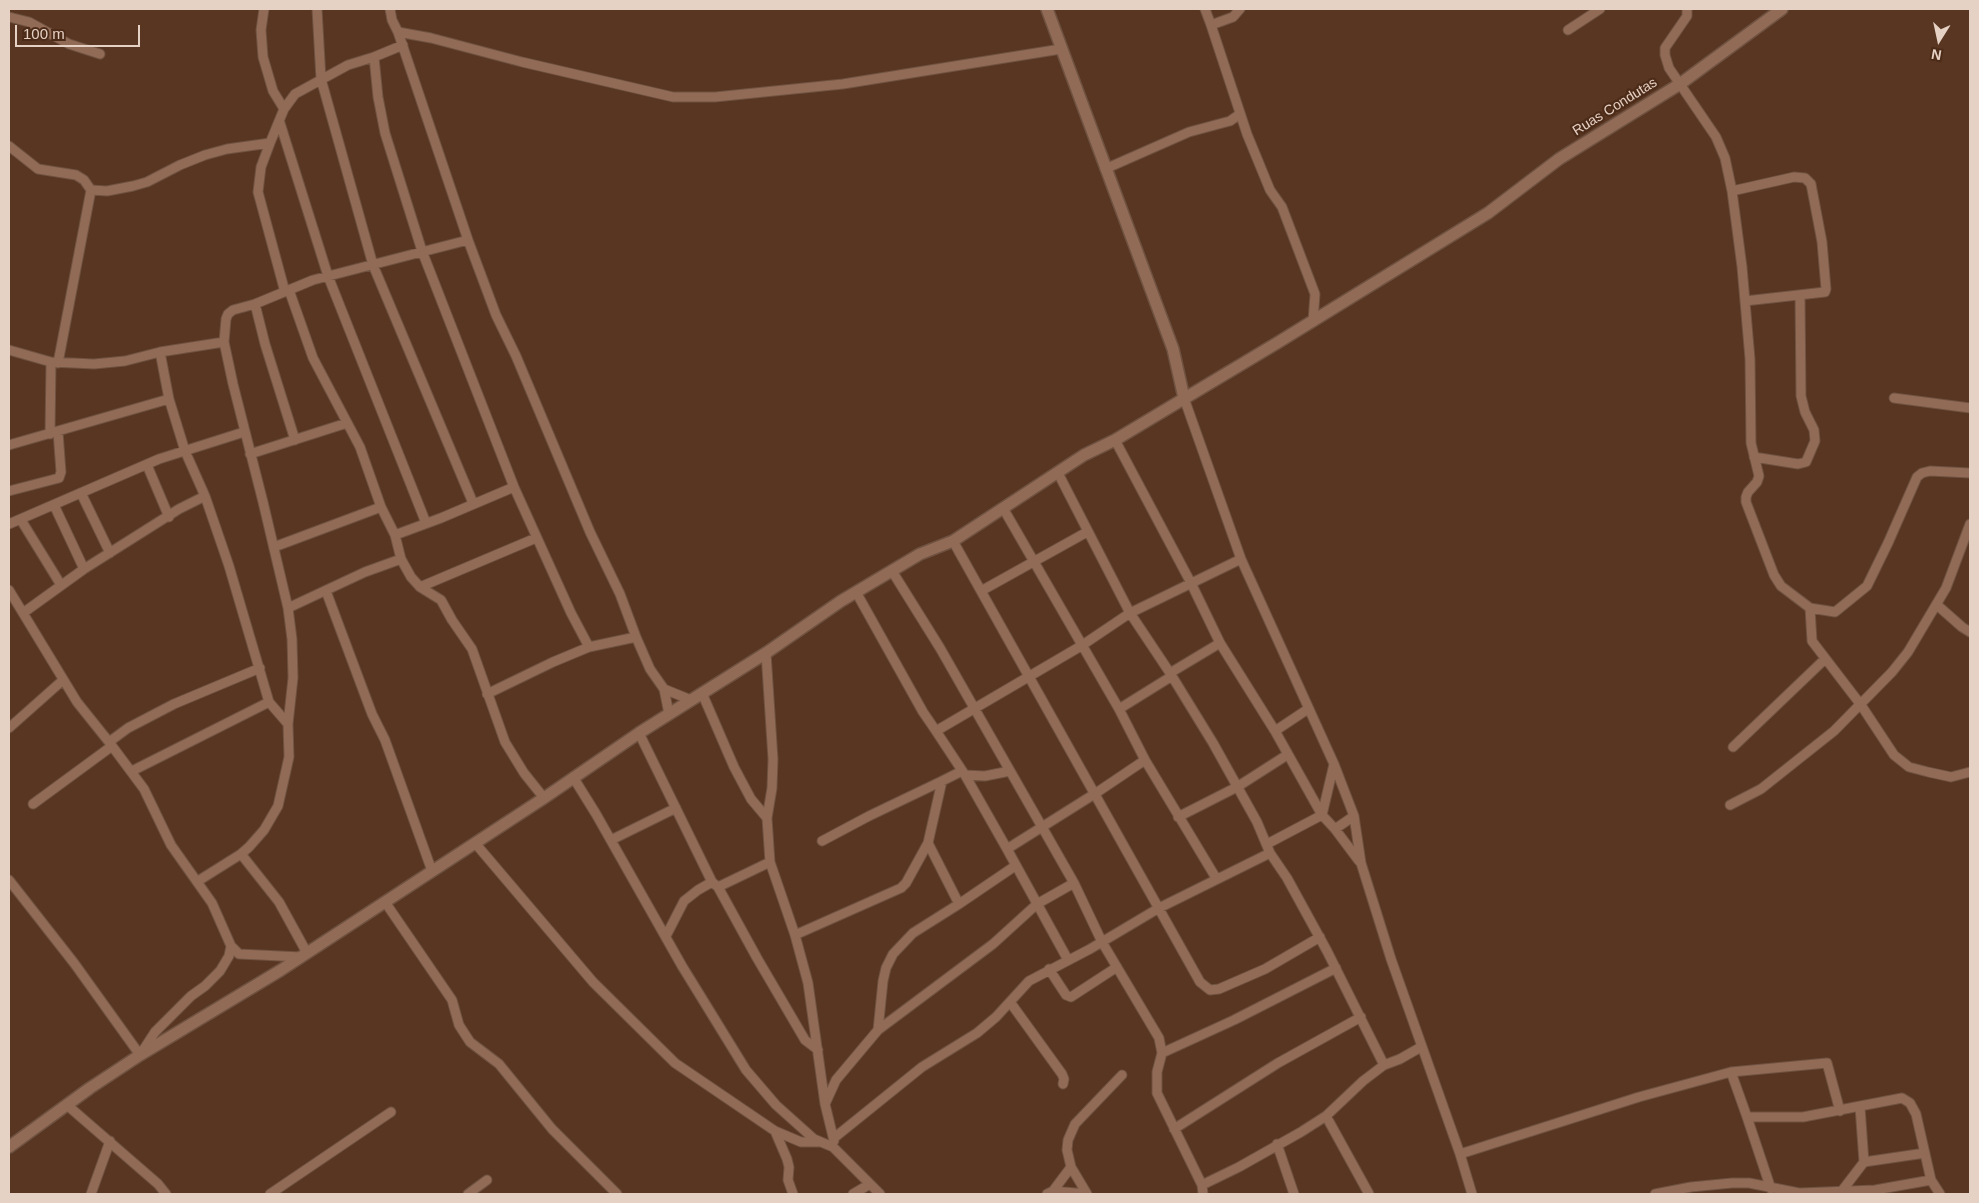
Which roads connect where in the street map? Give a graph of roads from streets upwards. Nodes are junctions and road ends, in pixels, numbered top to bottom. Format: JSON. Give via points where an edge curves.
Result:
{"nodes":[{"id":1,"x":264,"y":9,"type":"edge"},
{"id":2,"x":317,"y":9,"type":"edge"},
{"id":3,"x":390,"y":9,"type":"edge"},
{"id":4,"x":1206,"y":9,"type":"edge"},
{"id":5,"x":1240,"y":9,"type":"edge"},
{"id":6,"x":1600,"y":9,"type":"edge"},
{"id":7,"x":1687,"y":9,"type":"edge"},
{"id":8,"x":1782,"y":9,"type":"edge"},
{"id":9,"x":1049,"y":11,"type":"edge"},
{"id":10,"x":9,"y":17,"type":"edge"},
{"id":11,"x":1211,"y":25,"type":"junction"},
{"id":12,"x":1568,"y":30,"type":"dead end"},
{"id":13,"x":398,"y":32,"type":"junction"},
{"id":14,"x":403,"y":45,"type":"junction"},
{"id":15,"x":1061,"y":49,"type":"junction"},
{"id":16,"x":100,"y":54,"type":"dead end"},
{"id":17,"x":374,"y":57,"type":"junction"},
{"id":18,"x":321,"y":79,"type":"junction"},
{"id":19,"x":1680,"y":84,"type":"junction"},
{"id":20,"x":284,"y":109,"type":"junction"},
{"id":21,"x":1240,"y":114,"type":"junction"},
{"id":22,"x":280,"y":123,"type":"junction"},
{"id":23,"x":270,"y":143,"type":"junction"},
{"id":24,"x":9,"y":146,"type":"edge"},
{"id":25,"x":1105,"y":169,"type":"junction"},
{"id":26,"x":91,"y":190,"type":"junction"},
{"id":27,"x":1732,"y":191,"type":"junction"},
{"id":28,"x":468,"y":240,"type":"junction"},
{"id":29,"x":422,"y":251,"type":"junction"},
{"id":30,"x":373,"y":265,"type":"junction"},
{"id":31,"x":328,"y":276,"type":"junction"},
{"id":32,"x":287,"y":291,"type":"junction"},
{"id":33,"x":1800,"y":296,"type":"junction"},
{"id":34,"x":1745,"y":301,"type":"junction"},
{"id":35,"x":255,"y":304,"type":"junction"},
{"id":36,"x":1313,"y":322,"type":"junction"},
{"id":37,"x":224,"y":342,"type":"junction"},
{"id":38,"x":9,"y":350,"type":"edge"},
{"id":39,"x":160,"y":352,"type":"junction"},
{"id":40,"x":55,"y":362,"type":"junction"},
{"id":41,"x":1184,"y":398,"type":"junction"},
{"id":42,"x":1894,"y":398,"type":"dead end"},
{"id":43,"x":169,"y":399,"type":"junction"},
{"id":44,"x":1970,"y":408,"type":"edge"},
{"id":45,"x":347,"y":423,"type":"junction"},
{"id":46,"x":244,"y":432,"type":"junction"},
{"id":47,"x":54,"y":433,"type":"junction"},
{"id":48,"x":295,"y":440,"type":"junction"},
{"id":49,"x":1115,"y":440,"type":"junction"},
{"id":50,"x":9,"y":445,"type":"edge"},
{"id":51,"x":185,"y":451,"type":"junction"},
{"id":52,"x":250,"y":454,"type":"junction"},
{"id":53,"x":1754,"y":458,"type":"junction"},
{"id":54,"x":147,"y":464,"type":"junction"},
{"id":55,"x":1058,"y":473,"type":"junction"},
{"id":56,"x":1970,"y":473,"type":"edge"},
{"id":57,"x":514,"y":488,"type":"junction"},
{"id":58,"x":9,"y":491,"type":"edge"},
{"id":59,"x":81,"y":493,"type":"junction"},
{"id":60,"x":205,"y":496,"type":"junction"},
{"id":61,"x":473,"y":503,"type":"junction"},
{"id":62,"x":54,"y":505,"type":"junction"},
{"id":63,"x":381,"y":506,"type":"junction"},
{"id":64,"x":1003,"y":508,"type":"junction"},
{"id":65,"x":169,"y":517,"type":"junction"},
{"id":66,"x":21,"y":520,"type":"junction"},
{"id":67,"x":9,"y":524,"type":"edge"},
{"id":68,"x":426,"y":524,"type":"junction"},
{"id":69,"x":1970,"y":524,"type":"edge"},
{"id":70,"x":1087,"y":532,"type":"junction"},
{"id":71,"x":395,"y":535,"type":"junction"},
{"id":72,"x":536,"y":538,"type":"junction"},
{"id":73,"x":953,"y":541,"type":"junction"},
{"id":74,"x":274,"y":547,"type":"junction"},
{"id":75,"x":110,"y":554,"type":"junction"},
{"id":76,"x":401,"y":560,"type":"junction"},
{"id":77,"x":1241,"y":560,"type":"junction"},
{"id":78,"x":1034,"y":562,"type":"junction"},
{"id":79,"x":84,"y":569,"type":"junction"},
{"id":80,"x":892,"y":571,"type":"junction"},
{"id":81,"x":1191,"y":582,"type":"junction"},
{"id":82,"x":61,"y":585,"type":"junction"},
{"id":83,"x":420,"y":587,"type":"junction"},
{"id":84,"x":9,"y":590,"type":"edge"},
{"id":85,"x":326,"y":591,"type":"junction"},
{"id":86,"x":981,"y":591,"type":"junction"},
{"id":87,"x":856,"y":592,"type":"junction"},
{"id":88,"x":16,"y":602,"type":"junction"},
{"id":89,"x":1937,"y":605,"type":"junction"},
{"id":90,"x":288,"y":608,"type":"junction"},
{"id":91,"x":1810,"y":608,"type":"junction"},
{"id":92,"x":9,"y":609,"type":"edge"},
{"id":93,"x":23,"y":613,"type":"junction"},
{"id":94,"x":1130,"y":613,"type":"junction"},
{"id":95,"x":1970,"y":632,"type":"edge"},
{"id":96,"x":636,"y":637,"type":"junction"},
{"id":97,"x":1220,"y":643,"type":"junction"},
{"id":98,"x":1081,"y":646,"type":"junction"},
{"id":99,"x":589,"y":647,"type":"junction"},
{"id":100,"x":766,"y":653,"type":"junction"},
{"id":101,"x":1825,"y":659,"type":"junction"},
{"id":102,"x":260,"y":668,"type":"junction"},
{"id":103,"x":1171,"y":674,"type":"junction"},
{"id":104,"x":1029,"y":678,"type":"junction"},
{"id":105,"x":63,"y":680,"type":"junction"},
{"id":106,"x":664,"y":689,"type":"junction"},
{"id":107,"x":487,"y":694,"type":"junction"},
{"id":108,"x":702,"y":694,"type":"junction"},
{"id":109,"x":691,"y":700,"type":"junction"},
{"id":110,"x":269,"y":702,"type":"junction"},
{"id":111,"x":1861,"y":705,"type":"junction"},
{"id":112,"x":1119,"y":709,"type":"junction"},
{"id":113,"x":1308,"y":709,"type":"junction"},
{"id":114,"x":974,"y":710,"type":"junction"},
{"id":115,"x":669,"y":714,"type":"junction"},
{"id":116,"x":288,"y":724,"type":"junction"},
{"id":117,"x":9,"y":728,"type":"edge"},
{"id":118,"x":936,"y":730,"type":"junction"},
{"id":119,"x":1275,"y":731,"type":"junction"},
{"id":120,"x":639,"y":733,"type":"junction"},
{"id":121,"x":111,"y":744,"type":"junction"},
{"id":122,"x":1733,"y":747,"type":"dead end"},
{"id":123,"x":1287,"y":755,"type":"junction"},
{"id":124,"x":1144,"y":760,"type":"junction"},
{"id":125,"x":1334,"y":764,"type":"junction"},
{"id":126,"x":132,"y":771,"type":"junction"},
{"id":127,"x":1010,"y":771,"type":"junction"},
{"id":128,"x":964,"y":772,"type":"junction"},
{"id":129,"x":1970,"y":772,"type":"edge"},
{"id":130,"x":573,"y":777,"type":"junction"},
{"id":131,"x":942,"y":781,"type":"junction"},
{"id":132,"x":1237,"y":787,"type":"junction"},
{"id":133,"x":1096,"y":793,"type":"junction"},
{"id":134,"x":544,"y":798,"type":"junction"},
{"id":135,"x":33,"y":804,"type":"dead end"},
{"id":136,"x":1730,"y":805,"type":"dead end"},
{"id":137,"x":676,"y":808,"type":"junction"},
{"id":138,"x":1322,"y":815,"type":"junction"},
{"id":139,"x":1354,"y":816,"type":"junction"},
{"id":140,"x":1178,"y":817,"type":"junction"},
{"id":141,"x":767,"y":818,"type":"junction"},
{"id":142,"x":1042,"y":827,"type":"junction"},
{"id":143,"x":1335,"y":829,"type":"junction"},
{"id":144,"x":611,"y":840,"type":"junction"},
{"id":145,"x":822,"y":841,"type":"dead end"},
{"id":146,"x":475,"y":843,"type":"junction"},
{"id":147,"x":928,"y":843,"type":"junction"},
{"id":148,"x":1268,"y":848,"type":"junction"},
{"id":149,"x":1007,"y":849,"type":"junction"},
{"id":150,"x":241,"y":854,"type":"junction"},
{"id":151,"x":770,"y":862,"type":"junction"},
{"id":152,"x":1361,"y":863,"type":"junction"},
{"id":153,"x":1015,"y":866,"type":"junction"},
{"id":154,"x":432,"y":871,"type":"junction"},
{"id":155,"x":1216,"y":878,"type":"junction"},
{"id":156,"x":9,"y":880,"type":"edge"},
{"id":157,"x":198,"y":881,"type":"junction"},
{"id":158,"x":1074,"y":883,"type":"junction"},
{"id":159,"x":715,"y":884,"type":"junction"},
{"id":160,"x":385,"y":902,"type":"junction"},
{"id":161,"x":960,"y":904,"type":"junction"},
{"id":162,"x":1037,"y":904,"type":"junction"},
{"id":163,"x":1159,"y":908,"type":"junction"},
{"id":164,"x":796,"y":935,"type":"junction"},
{"id":165,"x":666,"y":936,"type":"junction"},
{"id":166,"x":1320,"y":937,"type":"junction"},
{"id":167,"x":1102,"y":942,"type":"junction"},
{"id":168,"x":231,"y":946,"type":"junction"},
{"id":169,"x":304,"y":955,"type":"junction"},
{"id":170,"x":1068,"y":960,"type":"junction"},
{"id":171,"x":1118,"y":967,"type":"junction"},
{"id":172,"x":1336,"y":968,"type":"junction"},
{"id":173,"x":1049,"y":969,"type":"junction"},
{"id":174,"x":1010,"y":1002,"type":"junction"},
{"id":175,"x":1361,"y":1017,"type":"junction"},
{"id":176,"x":878,"y":1030,"type":"junction"},
{"id":177,"x":1421,"y":1047,"type":"junction"},
{"id":178,"x":818,"y":1050,"type":"junction"},
{"id":179,"x":1162,"y":1052,"type":"junction"},
{"id":180,"x":140,"y":1055,"type":"junction"},
{"id":181,"x":1384,"y":1065,"type":"junction"},
{"id":182,"x":1731,"y":1072,"type":"junction"},
{"id":183,"x":1122,"y":1075,"type":"dead end"},
{"id":184,"x":1063,"y":1084,"type":"dead end"},
{"id":185,"x":825,"y":1104,"type":"junction"},
{"id":186,"x":68,"y":1105,"type":"junction"},
{"id":187,"x":1860,"y":1107,"type":"junction"},
{"id":188,"x":1840,"y":1111,"type":"junction"},
{"id":189,"x":391,"y":1112,"type":"dead end"},
{"id":190,"x":1326,"y":1116,"type":"junction"},
{"id":191,"x":1747,"y":1117,"type":"junction"},
{"id":192,"x":1174,"y":1129,"type":"junction"},
{"id":193,"x":775,"y":1131,"type":"junction"},
{"id":194,"x":834,"y":1138,"type":"junction"},
{"id":195,"x":110,"y":1141,"type":"junction"},
{"id":196,"x":821,"y":1142,"type":"junction"},
{"id":197,"x":1277,"y":1144,"type":"junction"},
{"id":198,"x":9,"y":1147,"type":"edge"},
{"id":199,"x":837,"y":1151,"type":"junction"},
{"id":200,"x":1925,"y":1153,"type":"junction"},
{"id":201,"x":1460,"y":1154,"type":"junction"},
{"id":202,"x":1864,"y":1162,"type":"junction"},
{"id":203,"x":1071,"y":1167,"type":"junction"},
{"id":204,"x":487,"y":1180,"type":"dead end"},
{"id":205,"x":1931,"y":1180,"type":"junction"},
{"id":206,"x":870,"y":1184,"type":"junction"},
{"id":207,"x":1771,"y":1189,"type":"junction"},
{"id":208,"x":1203,"y":1190,"type":"edge"},
{"id":209,"x":1050,"y":1192,"type":"edge"},
{"id":210,"x":1841,"y":1192,"type":"junction"},
{"id":211,"x":91,"y":1194,"type":"edge"},
{"id":212,"x":166,"y":1194,"type":"edge"},
{"id":213,"x":270,"y":1194,"type":"edge"},
{"id":214,"x":468,"y":1194,"type":"edge"},
{"id":215,"x":617,"y":1194,"type":"edge"},
{"id":216,"x":793,"y":1194,"type":"edge"},
{"id":217,"x":853,"y":1194,"type":"edge"},
{"id":218,"x":880,"y":1194,"type":"edge"},
{"id":219,"x":1087,"y":1194,"type":"edge"},
{"id":220,"x":1294,"y":1194,"type":"edge"},
{"id":221,"x":1369,"y":1194,"type":"edge"},
{"id":222,"x":1472,"y":1194,"type":"edge"},
{"id":223,"x":1655,"y":1194,"type":"edge"},
{"id":224,"x":1940,"y":1194,"type":"edge"}],
"edges":[{"from":1,"to":20,"type":"street","via":[[261,30],[263,57],[269,80]]},
{"from":2,"to":18,"type":"street"},
{"from":3,"to":13,"type":"street"},
{"from":4,"to":11,"type":"street"},
{"from":5,"to":11,"type":"street"},
{"from":6,"to":12,"type":"street"},
{"from":7,"to":19,"type":"street","via":[[1687,16],[1665,48],[1668,68]]},
{"from":8,"to":19,"type":"street","name":"Ruas Condutas"},
{"from":9,"to":15,"type":"street"},
{"from":10,"to":16,"type":"street","via":[[29,22],[69,44]]},
{"from":11,"to":21,"type":"street"},
{"from":13,"to":14,"type":"street"},
{"from":13,"to":15,"type":"street","via":[[673,97],[715,98],[843,84]]},
{"from":14,"to":17,"type":"street"},
{"from":14,"to":28,"type":"street"},
{"from":15,"to":25,"type":"street"},
{"from":17,"to":18,"type":"street","via":[[348,65]]},
{"from":17,"to":29,"type":"street","via":[[385,132]]},
{"from":18,"to":20,"type":"street","via":[[295,94]]},
{"from":18,"to":30,"type":"street"},
{"from":19,"to":27,"type":"street","via":[[1716,137],[1725,158]]},
{"from":19,"to":36,"type":"street","name":"Ruas Condutas","via":[[1559,159],[1488,213]]},
{"from":20,"to":22,"type":"street"},
{"from":21,"to":25,"type":"street","via":[[1230,121],[1189,132]]},
{"from":21,"to":36,"type":"street","via":[[1270,190],[1282,207],[1315,294]]},
{"from":22,"to":23,"type":"street"},
{"from":22,"to":31,"type":"street"},
{"from":23,"to":26,"type":"street","via":[[205,155],[133,186],[107,191]]},
{"from":23,"to":32,"type":"street","via":[[261,167],[258,192]]},
{"from":24,"to":26,"type":"street","via":[[38,169],[76,175]]},
{"from":25,"to":41,"type":"street","via":[[1173,349]]},
{"from":26,"to":40,"type":"street","via":[[81,250]]},
{"from":27,"to":33,"type":"street","via":[[1794,177],[1805,178],[1811,184],[1822,242],[1826,289],[1821,294]]},
{"from":27,"to":34,"type":"street"},
{"from":28,"to":29,"type":"street"},
{"from":28,"to":96,"type":"street","via":[[496,315]]},
{"from":29,"to":30,"type":"street"},
{"from":29,"to":57,"type":"street"},
{"from":30,"to":31,"type":"street"},
{"from":30,"to":61,"type":"street"},
{"from":31,"to":32,"type":"street"},
{"from":31,"to":68,"type":"street"},
{"from":32,"to":35,"type":"street"},
{"from":32,"to":45,"type":"street","via":[[318,368]]},
{"from":33,"to":34,"type":"street"},
{"from":33,"to":53,"type":"street","via":[[1801,396],[1815,440],[1806,462],[1798,464]]},
{"from":34,"to":53,"type":"street"},
{"from":35,"to":37,"type":"street","via":[[228,314]]},
{"from":35,"to":48,"type":"street"},
{"from":36,"to":41,"type":"street","name":"Ruas Condutas"},
{"from":37,"to":39,"type":"street"},
{"from":37,"to":46,"type":"street"},
{"from":38,"to":40,"type":"street"},
{"from":39,"to":40,"type":"street","via":[[104,364]]},
{"from":39,"to":43,"type":"street"},
{"from":40,"to":47,"type":"street"},
{"from":41,"to":49,"type":"street","name":"Ruas Condutas"},
{"from":41,"to":77,"type":"street"},
{"from":42,"to":44,"type":"street"},
{"from":43,"to":47,"type":"street"},
{"from":43,"to":51,"type":"street"},
{"from":45,"to":48,"type":"street"},
{"from":45,"to":63,"type":"street","via":[[364,457]]},
{"from":46,"to":51,"type":"street"},
{"from":46,"to":52,"type":"street"},
{"from":47,"to":50,"type":"street"},
{"from":47,"to":58,"type":"street","via":[[61,472],[59,478]]},
{"from":48,"to":52,"type":"street"},
{"from":49,"to":55,"type":"street","name":"Ruas Condutas","via":[[1084,455]]},
{"from":49,"to":81,"type":"street"},
{"from":51,"to":54,"type":"street"},
{"from":51,"to":60,"type":"street"},
{"from":52,"to":74,"type":"street"},
{"from":53,"to":91,"type":"street","via":[[1759,476],[1748,492],[1746,502],[1774,575],[1781,586]]},
{"from":54,"to":59,"type":"street"},
{"from":54,"to":65,"type":"street"},
{"from":55,"to":64,"type":"street","name":"Ruas Condutas"},
{"from":55,"to":70,"type":"street"},
{"from":56,"to":91,"type":"street","via":[[1930,471],[1917,477],[1866,586],[1834,612]]},
{"from":57,"to":61,"type":"street"},
{"from":57,"to":72,"type":"street"},
{"from":59,"to":62,"type":"street"},
{"from":59,"to":75,"type":"street"},
{"from":60,"to":65,"type":"street"},
{"from":60,"to":102,"type":"street"},
{"from":61,"to":68,"type":"street"},
{"from":62,"to":66,"type":"street"},
{"from":62,"to":79,"type":"street"},
{"from":63,"to":71,"type":"street"},
{"from":63,"to":74,"type":"street"},
{"from":64,"to":73,"type":"street","name":"Ruas Condutas"},
{"from":64,"to":78,"type":"street"},
{"from":65,"to":75,"type":"street"},
{"from":66,"to":67,"type":"street"},
{"from":66,"to":82,"type":"street"},
{"from":68,"to":71,"type":"street"},
{"from":69,"to":89,"type":"street"},
{"from":70,"to":78,"type":"street"},
{"from":70,"to":94,"type":"street"},
{"from":71,"to":76,"type":"street"},
{"from":72,"to":83,"type":"street"},
{"from":72,"to":99,"type":"street"},
{"from":73,"to":80,"type":"street","name":"Ruas Condutas","via":[[920,554]]},
{"from":73,"to":86,"type":"street"},
{"from":74,"to":90,"type":"street"},
{"from":75,"to":79,"type":"street"},
{"from":76,"to":83,"type":"street"},
{"from":76,"to":85,"type":"street","via":[[364,572]]},
{"from":77,"to":81,"type":"street"},
{"from":77,"to":113,"type":"street"},
{"from":78,"to":86,"type":"street"},
{"from":78,"to":98,"type":"street"},
{"from":79,"to":82,"type":"street"},
{"from":80,"to":87,"type":"street","name":"Ruas Condutas"},
{"from":80,"to":114,"type":"street","via":[[924,620]]},
{"from":81,"to":94,"type":"street"},
{"from":81,"to":97,"type":"street"},
{"from":82,"to":93,"type":"street"},
{"from":83,"to":107,"type":"street","via":[[441,600],[464,636],[477,661]]},
{"from":84,"to":88,"type":"street"},
{"from":85,"to":90,"type":"street"},
{"from":85,"to":154,"type":"street"},
{"from":86,"to":104,"type":"street"},
{"from":87,"to":100,"type":"street","name":"Ruas Condutas"},
{"from":87,"to":118,"type":"street"},
{"from":88,"to":92,"type":"street"},
{"from":88,"to":93,"type":"street"},
{"from":89,"to":95,"type":"street"},
{"from":89,"to":111,"type":"street","via":[[1908,652]]},
{"from":90,"to":116,"type":"street","via":[[294,671]]},
{"from":91,"to":101,"type":"street","via":[[1812,641]]},
{"from":93,"to":105,"type":"street"},
{"from":94,"to":98,"type":"street"},
{"from":94,"to":103,"type":"street"},
{"from":96,"to":99,"type":"street"},
{"from":96,"to":106,"type":"street","via":[[650,669]]},
{"from":97,"to":103,"type":"street"},
{"from":97,"to":119,"type":"street"},
{"from":98,"to":104,"type":"street"},
{"from":98,"to":112,"type":"street"},
{"from":99,"to":107,"type":"street"},
{"from":100,"to":108,"type":"street","name":"Ruas Condutas"},
{"from":100,"to":141,"type":"street","via":[[773,759]]},
{"from":101,"to":111,"type":"street"},
{"from":101,"to":122,"type":"street"},
{"from":102,"to":110,"type":"street"},
{"from":102,"to":121,"type":"street","via":[[174,704],[128,728]]},
{"from":103,"to":112,"type":"street"},
{"from":103,"to":132,"type":"street"},
{"from":104,"to":114,"type":"street"},
{"from":104,"to":133,"type":"street"},
{"from":105,"to":117,"type":"street"},
{"from":105,"to":121,"type":"street","via":[[86,715]]},
{"from":106,"to":109,"type":"street"},
{"from":106,"to":115,"type":"street"},
{"from":107,"to":134,"type":"street","via":[[510,751]]},
{"from":108,"to":109,"type":"street","name":"Ruas Condutas"},
{"from":108,"to":141,"type":"street","via":[[734,767],[751,799]]},
{"from":109,"to":115,"type":"street","name":"Ruas Condutas"},
{"from":110,"to":116,"type":"street"},
{"from":110,"to":126,"type":"street"},
{"from":111,"to":129,"type":"street","via":[[1894,755],[1909,767],[1951,777]]},
{"from":111,"to":136,"type":"street","via":[[1834,731],[1761,789]]},
{"from":112,"to":124,"type":"street"},
{"from":113,"to":119,"type":"street"},
{"from":113,"to":125,"type":"street"},
{"from":114,"to":118,"type":"street"},
{"from":114,"to":127,"type":"street"},
{"from":115,"to":120,"type":"street","name":"Ruas Condutas"},
{"from":116,"to":150,"type":"street","via":[[289,757],[278,806],[264,830]]},
{"from":118,"to":128,"type":"street"},
{"from":119,"to":123,"type":"street"},
{"from":120,"to":130,"type":"street","name":"Ruas Condutas"},
{"from":120,"to":137,"type":"street"},
{"from":121,"to":126,"type":"street"},
{"from":121,"to":135,"type":"street"},
{"from":123,"to":132,"type":"street"},
{"from":123,"to":138,"type":"street"},
{"from":124,"to":133,"type":"street"},
{"from":124,"to":140,"type":"street"},
{"from":125,"to":138,"type":"street"},
{"from":125,"to":139,"type":"street"},
{"from":126,"to":157,"type":"street","via":[[171,845]]},
{"from":127,"to":128,"type":"street","via":[[985,776]]},
{"from":127,"to":142,"type":"street"},
{"from":128,"to":131,"type":"street"},
{"from":128,"to":149,"type":"street"},
{"from":130,"to":134,"type":"street","name":"Ruas Condutas"},
{"from":130,"to":144,"type":"street"},
{"from":131,"to":145,"type":"street"},
{"from":131,"to":147,"type":"street"},
{"from":132,"to":140,"type":"street"},
{"from":132,"to":148,"type":"street"},
{"from":133,"to":142,"type":"street"},
{"from":133,"to":163,"type":"street"},
{"from":134,"to":146,"type":"street","name":"Ruas Condutas"},
{"from":137,"to":144,"type":"street"},
{"from":137,"to":159,"type":"street"},
{"from":138,"to":143,"type":"street"},
{"from":138,"to":148,"type":"street"},
{"from":139,"to":143,"type":"street"},
{"from":139,"to":152,"type":"street"},
{"from":140,"to":155,"type":"street"},
{"from":141,"to":151,"type":"street"},
{"from":142,"to":149,"type":"street"},
{"from":142,"to":158,"type":"street"},
{"from":143,"to":152,"type":"street"},
{"from":144,"to":165,"type":"street"},
{"from":146,"to":154,"type":"street","name":"Ruas Condutas"},
{"from":146,"to":193,"type":"street","via":[[593,982],[640,1031],[675,1063]]},
{"from":147,"to":161,"type":"street"},
{"from":147,"to":164,"type":"street","via":[[901,888]]},
{"from":148,"to":155,"type":"street"},
{"from":148,"to":166,"type":"street"},
{"from":149,"to":153,"type":"street"},
{"from":150,"to":157,"type":"street"},
{"from":150,"to":169,"type":"street","via":[[279,902]]},
{"from":151,"to":159,"type":"street"},
{"from":151,"to":164,"type":"street"},
{"from":152,"to":177,"type":"street"},
{"from":153,"to":161,"type":"street"},
{"from":153,"to":162,"type":"street"},
{"from":154,"to":160,"type":"street","name":"Ruas Condutas"},
{"from":155,"to":163,"type":"street"},
{"from":156,"to":180,"type":"street"},
{"from":157,"to":168,"type":"street","via":[[212,903]]},
{"from":158,"to":162,"type":"street"},
{"from":158,"to":167,"type":"street"},
{"from":159,"to":165,"type":"street","via":[[698,890],[684,901]]},
{"from":159,"to":178,"type":"street","via":[[805,1040]]},
{"from":160,"to":169,"type":"street","name":"Ruas Condutas"},
{"from":160,"to":215,"type":"street","via":[[452,1000],[459,1025],[470,1042],[499,1064],[552,1129]]},
{"from":161,"to":176,"type":"street","via":[[913,933],[893,954],[883,981]]},
{"from":162,"to":170,"type":"street"},
{"from":162,"to":176,"type":"street","via":[[992,944]]},
{"from":163,"to":166,"type":"street","via":[[1200,982],[1210,990],[1265,969]]},
{"from":163,"to":167,"type":"street"},
{"from":164,"to":178,"type":"street","via":[[810,993]]},
{"from":165,"to":196,"type":"street","via":[[757,1084],[776,1105]]},
{"from":166,"to":172,"type":"street"},
{"from":167,"to":170,"type":"street"},
{"from":167,"to":171,"type":"street"},
{"from":168,"to":169,"type":"street","via":[[239,954]]},
{"from":168,"to":180,"type":"street","via":[[220,970],[155,1032]]},
{"from":169,"to":180,"type":"street","name":"Ruas Condutas"},
{"from":170,"to":173,"type":"street"},
{"from":171,"to":173,"type":"street","via":[[1071,997],[1066,995]]},
{"from":171,"to":179,"type":"street","via":[[1156,1031]]},
{"from":172,"to":175,"type":"street"},
{"from":172,"to":179,"type":"street"},
{"from":173,"to":174,"type":"street","via":[[1029,981]]},
{"from":174,"to":184,"type":"street","via":[[1062,1074]]},
{"from":174,"to":194,"type":"street","via":[[977,1033],[922,1067]]},
{"from":175,"to":181,"type":"street"},
{"from":175,"to":192,"type":"street","via":[[1278,1063]]},
{"from":176,"to":185,"type":"street","via":[[836,1080]]},
{"from":177,"to":181,"type":"street"},
{"from":177,"to":201,"type":"street"},
{"from":178,"to":185,"type":"street"},
{"from":179,"to":192,"type":"street","via":[[1155,1084]]},
{"from":180,"to":186,"type":"street","name":"Ruas Condutas"},
{"from":181,"to":190,"type":"street"},
{"from":182,"to":188,"type":"street","via":[[1827,1063]]},
{"from":182,"to":191,"type":"street"},
{"from":182,"to":201,"type":"street","via":[[1639,1097]]},
{"from":183,"to":203,"type":"street","via":[[1072,1131],[1067,1150]]},
{"from":185,"to":194,"type":"street"},
{"from":186,"to":195,"type":"street"},
{"from":186,"to":198,"type":"street","name":"Ruas Condutas"},
{"from":187,"to":188,"type":"street"},
{"from":187,"to":200,"type":"street","via":[[1902,1098],[1910,1102]]},
{"from":187,"to":202,"type":"street"},
{"from":188,"to":191,"type":"street","via":[[1803,1118]]},
{"from":189,"to":213,"type":"street"},
{"from":190,"to":197,"type":"street"},
{"from":190,"to":221,"type":"street"},
{"from":191,"to":207,"type":"street"},
{"from":192,"to":208,"type":"street"},
{"from":193,"to":196,"type":"street","via":[[802,1142]]},
{"from":193,"to":216,"type":"street","via":[[789,1167],[788,1180]]},
{"from":194,"to":199,"type":"street"},
{"from":195,"to":211,"type":"street"},
{"from":195,"to":212,"type":"street"},
{"from":196,"to":199,"type":"street"},
{"from":197,"to":208,"type":"street"},
{"from":197,"to":220,"type":"street"},
{"from":199,"to":206,"type":"street"},
{"from":200,"to":202,"type":"street"},
{"from":200,"to":205,"type":"street"},
{"from":201,"to":222,"type":"street"},
{"from":202,"to":210,"type":"street"},
{"from":203,"to":209,"type":"street"},
{"from":203,"to":219,"type":"street"},
{"from":204,"to":214,"type":"street"},
{"from":205,"to":210,"type":"street","via":[[1875,1190]]},
{"from":205,"to":224,"type":"street"},
{"from":206,"to":217,"type":"street"},
{"from":206,"to":218,"type":"street"},
{"from":207,"to":210,"type":"street","via":[[1799,1193]]},
{"from":207,"to":223,"type":"street","via":[[1749,1183],[1726,1183]]},
{"from":209,"to":219,"type":"street"}]}
